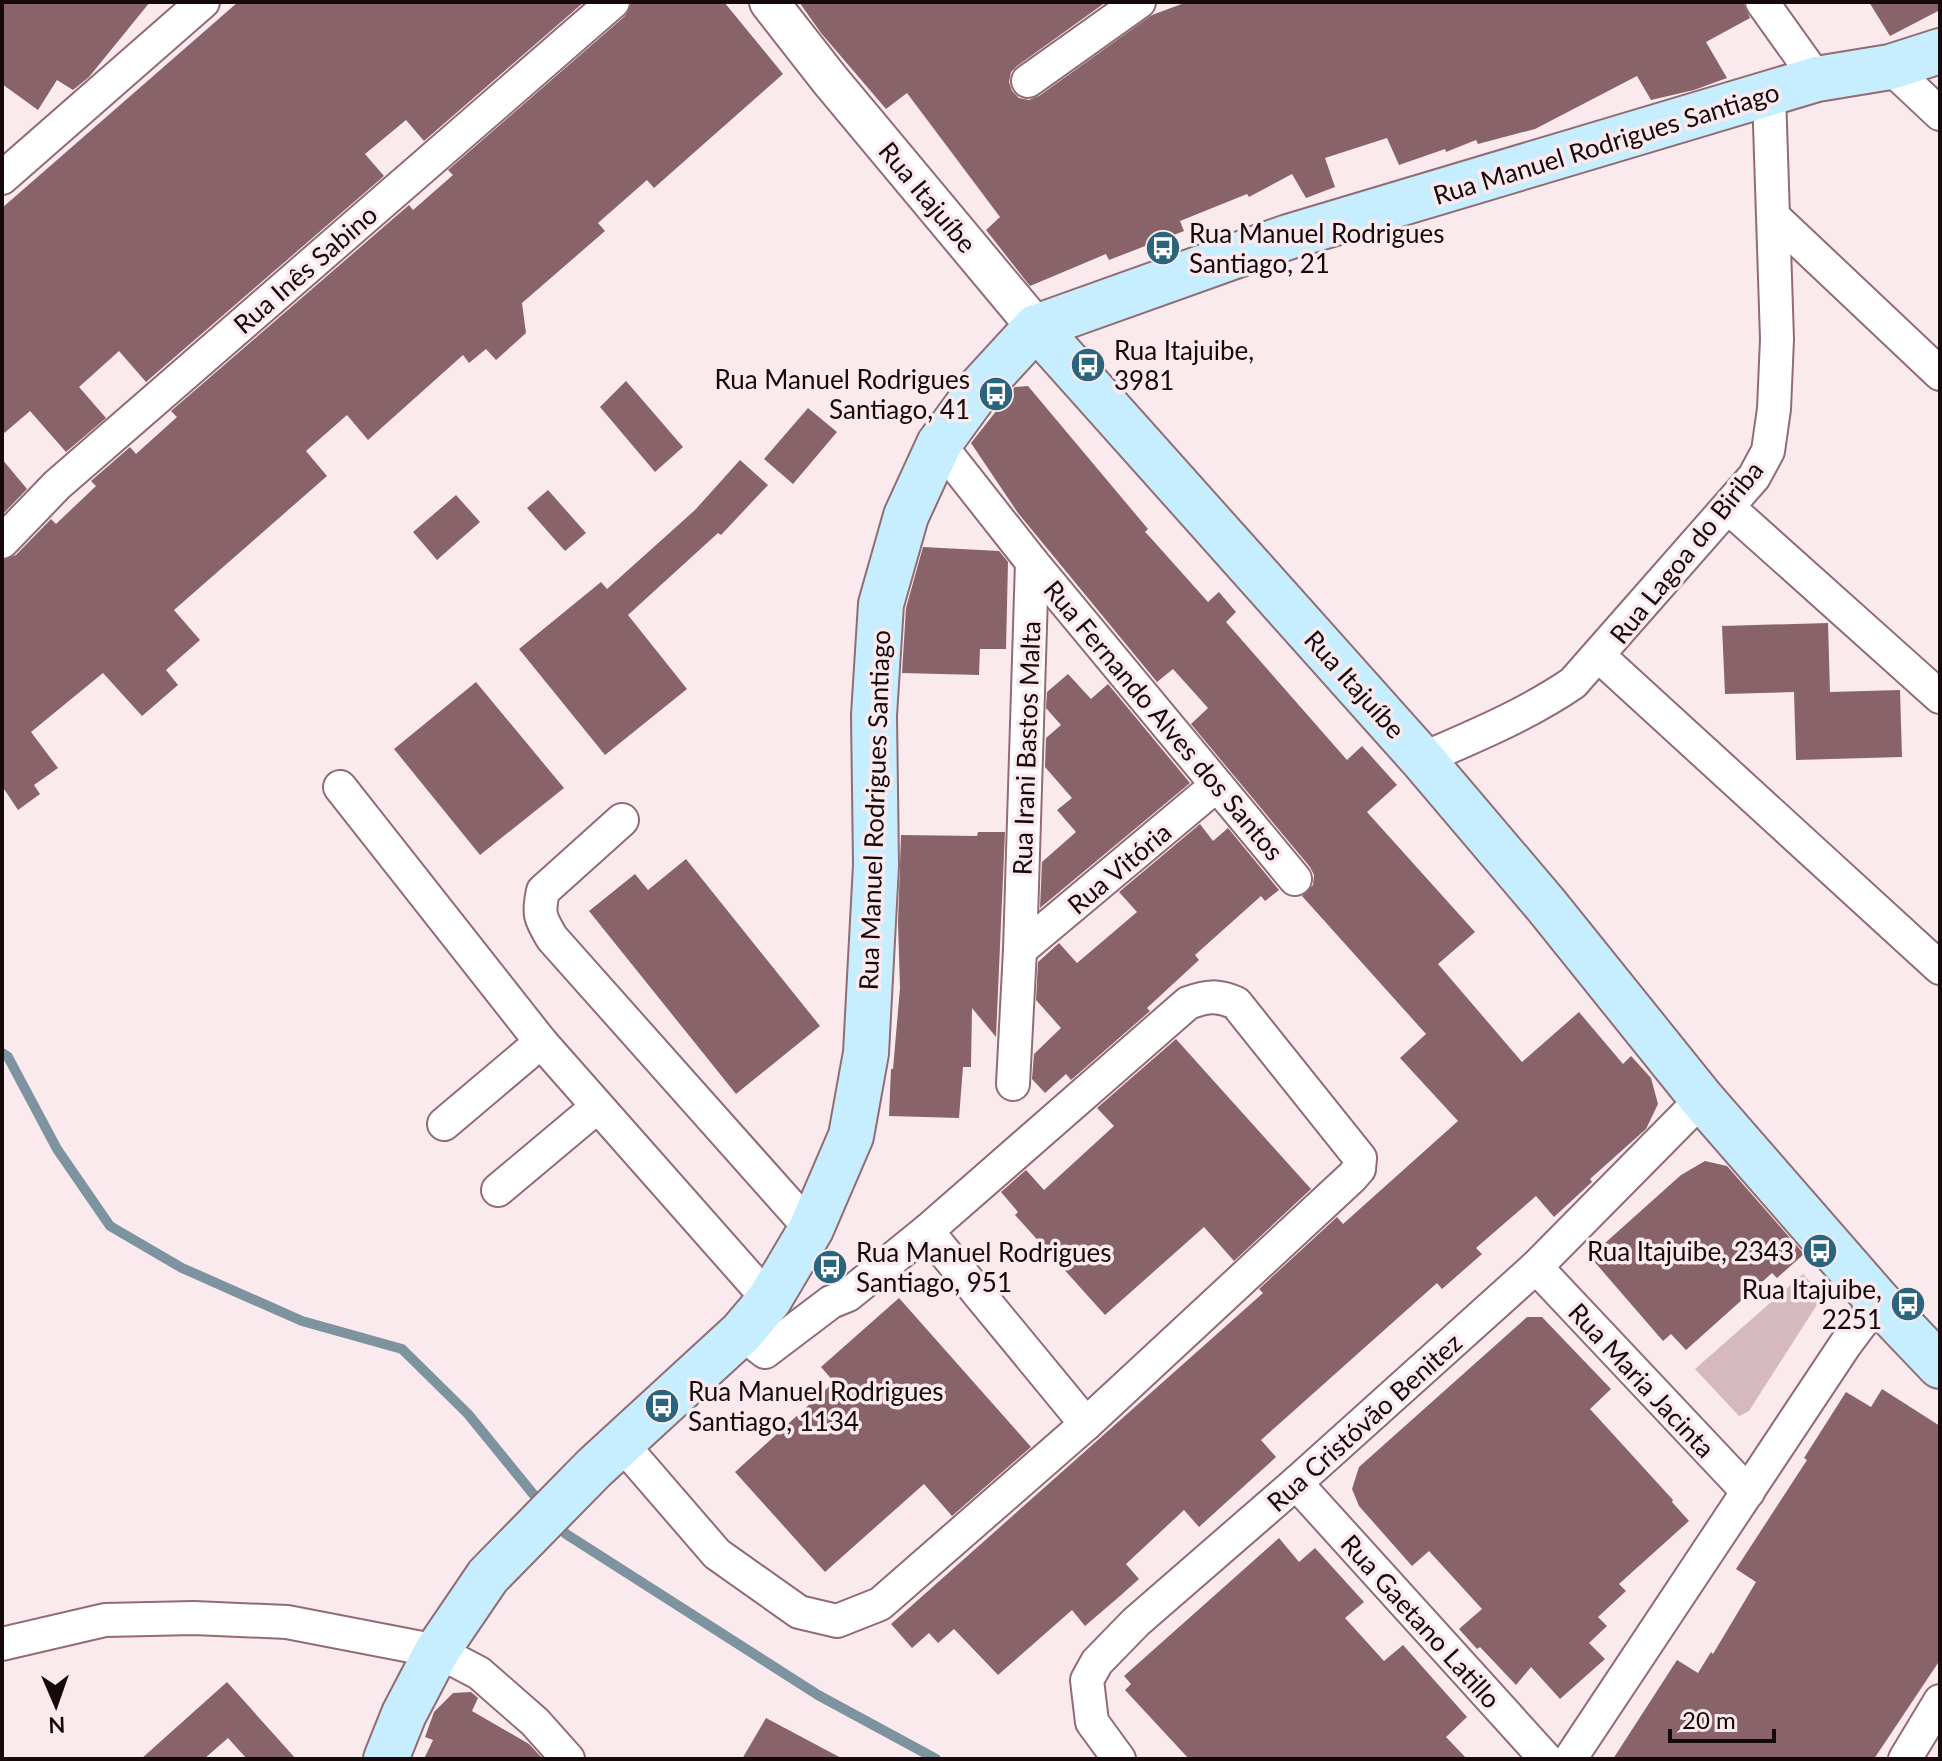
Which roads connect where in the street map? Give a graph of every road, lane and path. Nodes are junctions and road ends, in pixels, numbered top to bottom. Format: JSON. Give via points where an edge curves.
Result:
{"nodes":[{"id":1,"x":203,"y":2,"type":"edge"},
{"id":2,"x":613,"y":2,"type":"edge"},
{"id":3,"x":769,"y":2,"type":"edge"},
{"id":4,"x":1139,"y":2,"type":"edge"},
{"id":5,"x":1762,"y":2,"type":"edge"},
{"id":6,"x":1940,"y":51,"type":"edge"},
{"id":7,"x":1890,"y":67,"type":"junction"},
{"id":8,"x":1817,"y":79,"type":"junction"},
{"id":9,"x":1028,"y":81,"type":"dead end"},
{"id":10,"x":1769,"y":94,"type":"junction"},
{"id":11,"x":1940,"y":114,"type":"edge"},
{"id":12,"x":2,"y":178,"type":"edge"},
{"id":13,"x":1774,"y":217,"type":"junction"},
{"id":14,"x":1036,"y":327,"type":"junction"},
{"id":15,"x":1940,"y":374,"type":"edge"},
{"id":16,"x":939,"y":444,"type":"junction"},
{"id":17,"x":1729,"y":508,"type":"junction"},
{"id":18,"x":2,"y":542,"type":"edge"},
{"id":19,"x":1032,"y":562,"type":"junction"},
{"id":20,"x":1599,"y":656,"type":"junction"},
{"id":21,"x":1940,"y":697,"type":"edge"},
{"id":22,"x":1422,"y":759,"type":"junction"},
{"id":23,"x":1217,"y":785,"type":"junction"},
{"id":24,"x":340,"y":787,"type":"dead end"},
{"id":25,"x":622,"y":820,"type":"dead end"},
{"id":26,"x":1295,"y":879,"type":"dead end"},
{"id":27,"x":1020,"y":950,"type":"junction"},
{"id":28,"x":1940,"y":968,"type":"edge"},
{"id":29,"x":541,"y":1042,"type":"junction"},
{"id":30,"x":1013,"y":1084,"type":"dead end"},
{"id":31,"x":1702,"y":1099,"type":"junction"},
{"id":32,"x":597,"y":1107,"type":"junction"},
{"id":33,"x":444,"y":1124,"type":"dead end"},
{"id":34,"x":498,"y":1190,"type":"dead end"},
{"id":35,"x":811,"y":1229,"type":"junction"},
{"id":36,"x":927,"y":1231,"type":"junction"},
{"id":37,"x":1536,"y":1267,"type":"junction"},
{"id":38,"x":769,"y":1300,"type":"junction"},
{"id":39,"x":1878,"y":1301,"type":"junction"},
{"id":40,"x":741,"y":1333,"type":"junction"},
{"id":41,"x":1940,"y":1366,"type":"edge"},
{"id":42,"x":1086,"y":1424,"type":"junction"},
{"id":43,"x":607,"y":1456,"type":"junction"},
{"id":44,"x":1296,"y":1483,"type":"junction"},
{"id":45,"x":1748,"y":1492,"type":"junction"},
{"id":46,"x":2,"y":1644,"type":"edge"},
{"id":47,"x":437,"y":1651,"type":"junction"},
{"id":48,"x":1940,"y":1701,"type":"edge"},
{"id":49,"x":386,"y":1759,"type":"edge"},
{"id":50,"x":568,"y":1759,"type":"edge"},
{"id":51,"x":1119,"y":1759,"type":"edge"},
{"id":52,"x":1546,"y":1759,"type":"edge"},
{"id":53,"x":1570,"y":1759,"type":"edge"},
{"id":54,"x":1905,"y":1759,"type":"edge"}],
"edges":[{"from":1,"to":12,"type":"street"},
{"from":2,"to":18,"type":"street","name":"Rua Inês Sabino","via":[[57,485]]},
{"from":3,"to":14,"type":"street","name":"Rua Itajuíbe"},
{"from":4,"to":9,"type":"street"},
{"from":5,"to":8,"type":"street"},
{"from":6,"to":7,"type":"main road","name":"Rua Manuel Rodrigues Santiago"},
{"from":7,"to":8,"type":"main road","name":"Rua Manuel Rodrigues Santiago"},
{"from":7,"to":11,"type":"street"},
{"from":8,"to":10,"type":"main road","name":"Rua Manuel Rodrigues Santiago"},
{"from":10,"to":13,"type":"street","name":"Rua Lagoa do Biriba"},
{"from":10,"to":14,"type":"main road","name":"Rua Manuel Rodrigues Santiago","via":[[1288,237]]},
{"from":13,"to":15,"type":"street"},
{"from":13,"to":17,"type":"street","name":"Rua Lagoa do Biriba","via":[[1777,339],[1768,451]]},
{"from":14,"to":16,"type":"main road","name":"Rua Manuel Rodrigues Santiago","via":[[979,389]]},
{"from":14,"to":22,"type":"main road","name":"Rua Itajuíbe"},
{"from":16,"to":19,"type":"street"},
{"from":16,"to":35,"type":"main road","name":"Rua Manuel Rodrigues Santiago","via":[[906,516],[881,604],[866,1053],[851,1136]]},
{"from":17,"to":20,"type":"street","name":"Rua Lagoa do Biriba"},
{"from":17,"to":21,"type":"street"},
{"from":19,"to":23,"type":"street","name":"Rua Fernando Alves dos Santos"},
{"from":19,"to":27,"type":"street","name":"Rua Irani Bastos Malta"},
{"from":20,"to":22,"type":"street","name":"Rua Lagoa do Biriba","via":[[1573,683],[1538,707]]},
{"from":20,"to":28,"type":"street"},
{"from":22,"to":31,"type":"main road","name":"Rua Itajuíbe"},
{"from":23,"to":26,"type":"street","name":"Rua Fernando Alves dos Santos"},
{"from":23,"to":27,"type":"street","name":"Rua Vitória"},
{"from":24,"to":29,"type":"street"},
{"from":25,"to":35,"type":"street","via":[[543,891],[540,919]]},
{"from":27,"to":30,"type":"street","name":"Rua Irani Bastos Malta"},
{"from":29,"to":32,"type":"street"},
{"from":29,"to":33,"type":"street"},
{"from":31,"to":37,"type":"street","name":"Rua Cristóvão Benitez"},
{"from":31,"to":39,"type":"main road","name":"Rua Itajuíbe"},
{"from":32,"to":34,"type":"street"},
{"from":32,"to":38,"type":"street"},
{"from":35,"to":38,"type":"main road","name":"Rua Manuel Rodrigues Santiago"},
{"from":36,"to":40,"type":"street","via":[[848,1295],[765,1352]]},
{"from":36,"to":42,"type":"street"},
{"from":36,"to":42,"type":"street","via":[[1188,1003],[1206,996],[1236,1003],[1360,1158],[1359,1169]]},
{"from":37,"to":44,"type":"street","name":"Rua Cristóvão Benitez"},
{"from":37,"to":45,"type":"street","name":"Rua Maria Jacinta"},
{"from":38,"to":40,"type":"main road","name":"Rua Manuel Rodrigues Santiago"},
{"from":39,"to":41,"type":"main road","name":"Rua Itajuíbe"},
{"from":39,"to":45,"type":"street"},
{"from":40,"to":43,"type":"main road","name":"Rua Manuel Rodrigues Santiago"},
{"from":42,"to":43,"type":"street","via":[[880,1604],[837,1621],[799,1612],[717,1554]]},
{"from":43,"to":47,"type":"main road","name":"Rua Manuel Rodrigues Santiago","via":[[488,1576]]},
{"from":44,"to":51,"type":"street","name":"Rua Cristóvão Benitez","via":[[1097,1662],[1087,1680],[1092,1722]]},
{"from":44,"to":52,"type":"street","name":"Rua Gaetano Latillo"},
{"from":45,"to":53,"type":"street"},
{"from":46,"to":47,"type":"street","via":[[105,1620],[194,1618],[287,1622]]},
{"from":47,"to":49,"type":"main road","name":"Rua Manuel Rodrigues Santiago"},
{"from":47,"to":50,"type":"street","via":[[479,1673]]},
{"from":48,"to":54,"type":"street"}]}
